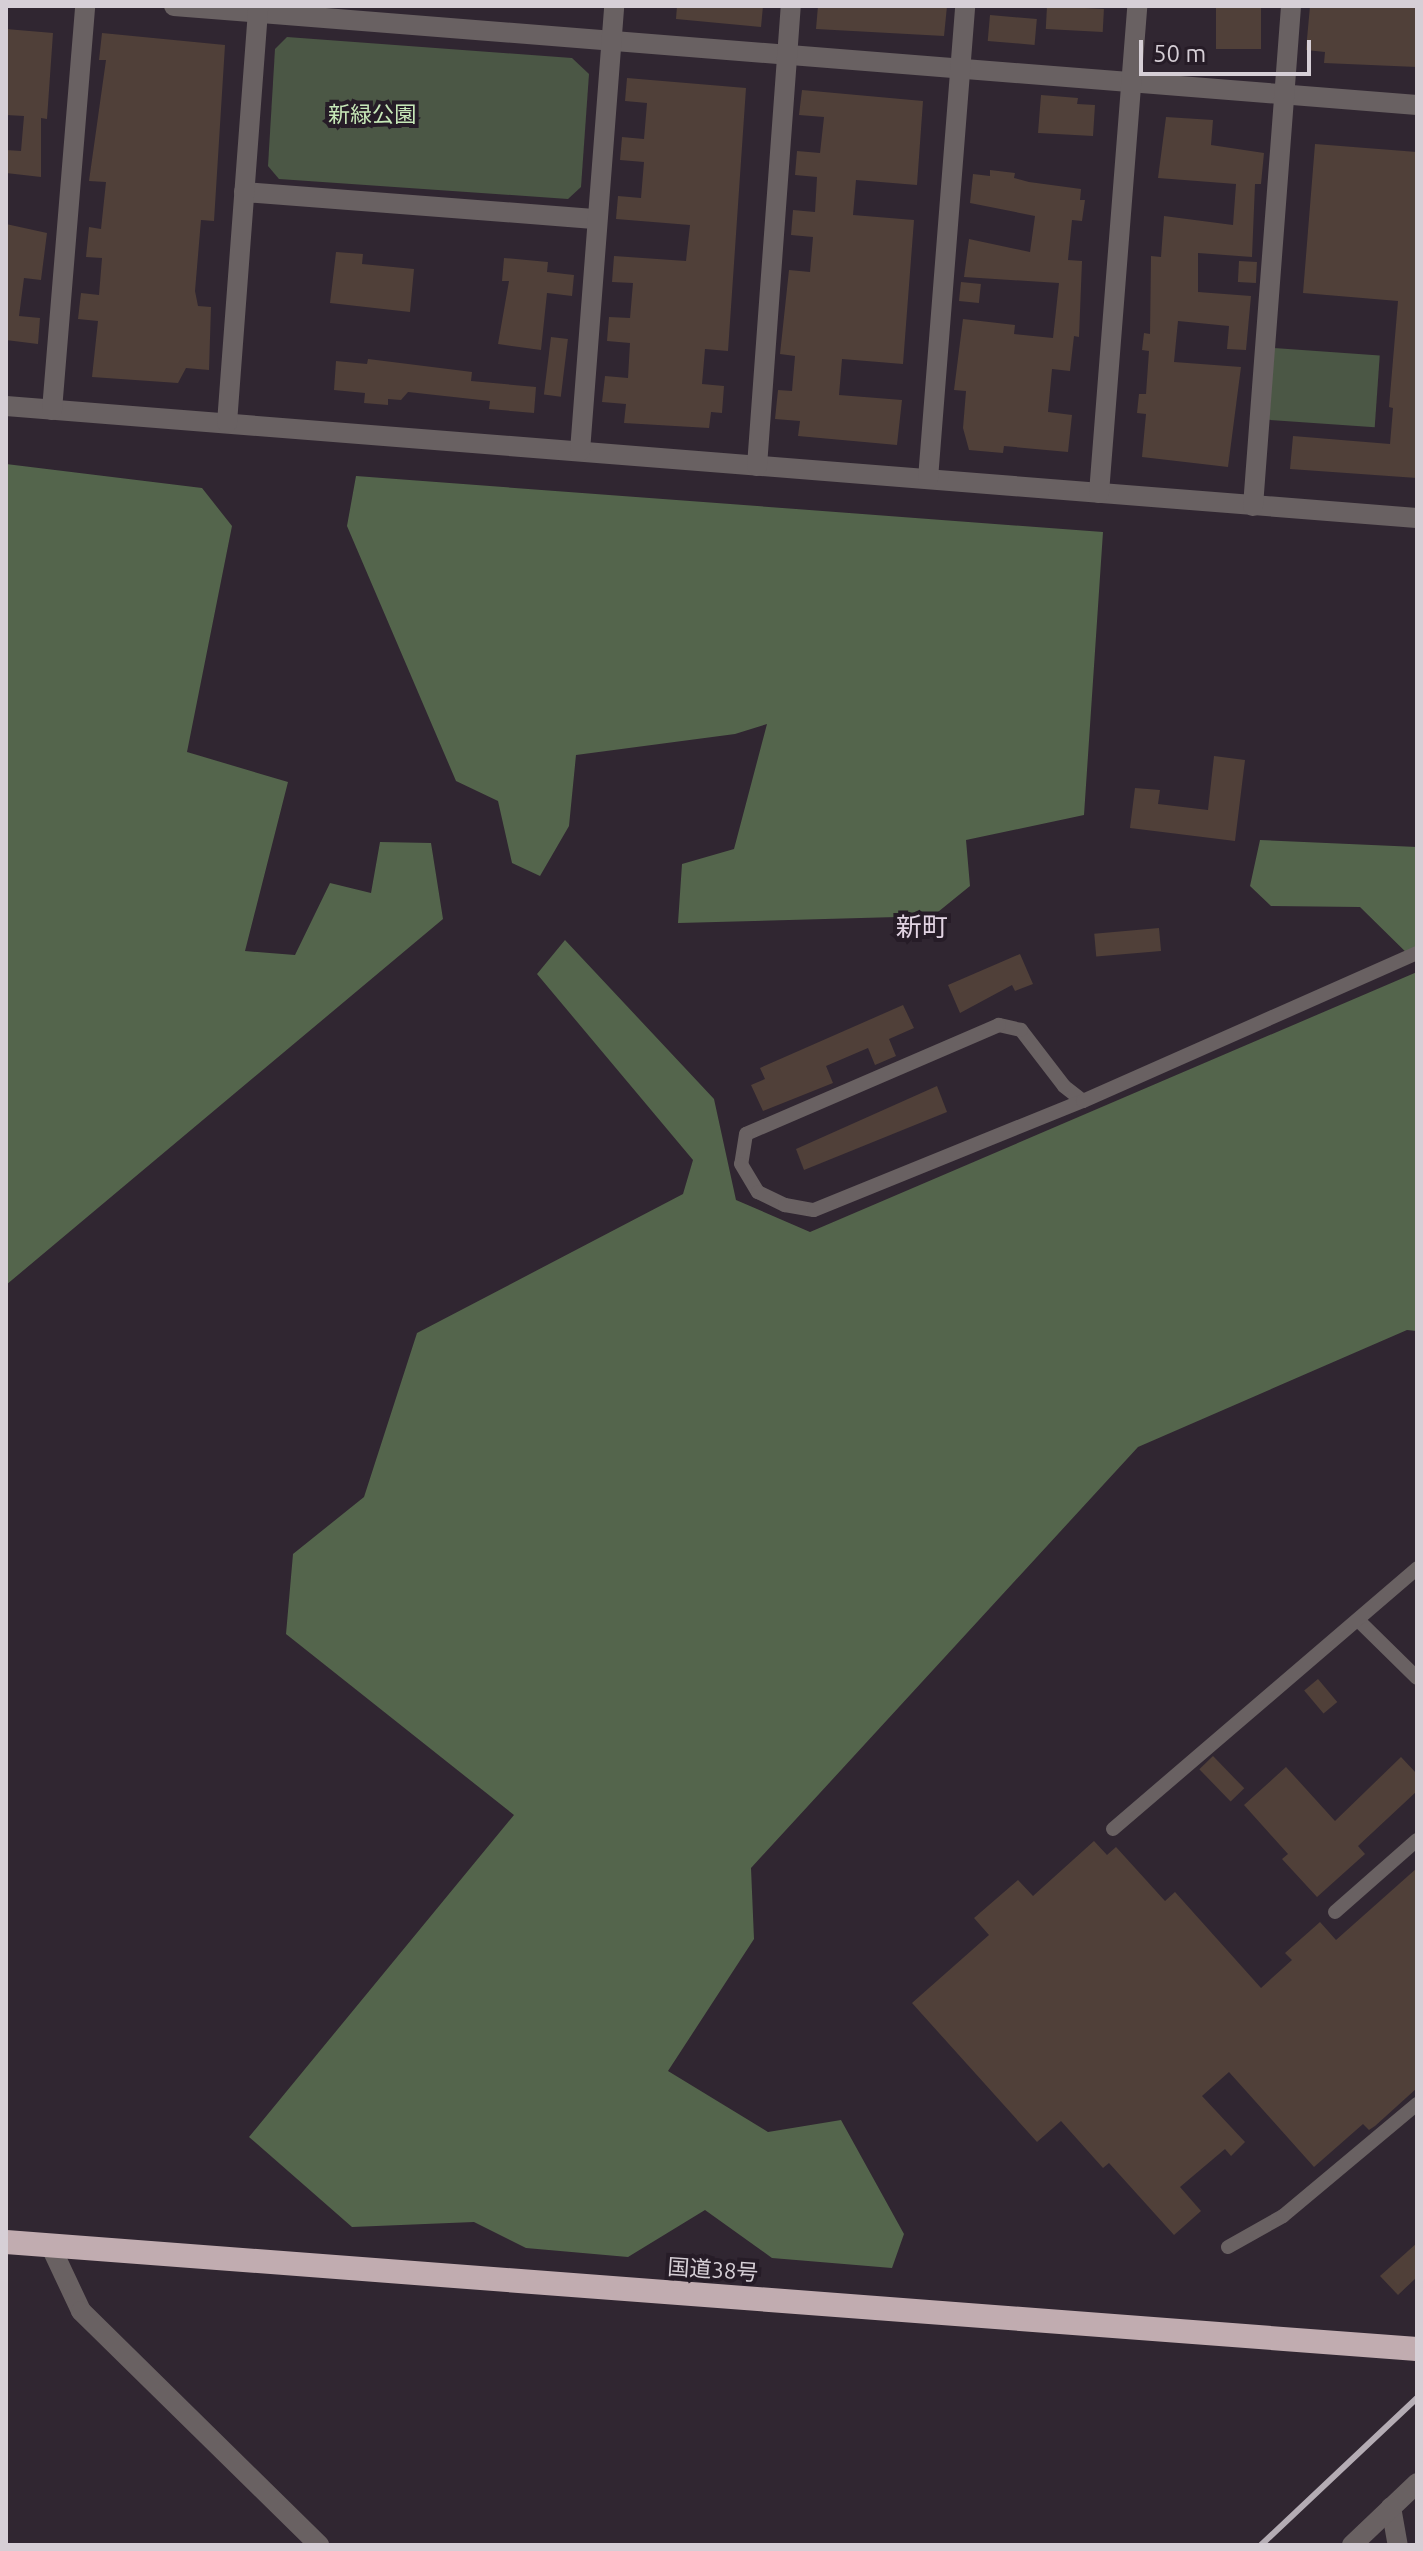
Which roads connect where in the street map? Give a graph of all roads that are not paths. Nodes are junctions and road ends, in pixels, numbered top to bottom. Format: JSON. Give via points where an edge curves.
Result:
{"nodes":[{"id":1,"x":85,"y":6,"type":"edge"},
{"id":2,"x":174,"y":6,"type":"edge"},
{"id":3,"x":614,"y":6,"type":"edge"},
{"id":4,"x":791,"y":6,"type":"edge"},
{"id":5,"x":965,"y":6,"type":"edge"},
{"id":6,"x":1137,"y":6,"type":"edge"},
{"id":7,"x":1291,"y":6,"type":"edge"},
{"id":8,"x":257,"y":9,"type":"edge"},
{"id":9,"x":436,"y":15,"type":"edge"},
{"id":10,"x":611,"y":40,"type":"junction"},
{"id":11,"x":787,"y":55,"type":"junction"},
{"id":12,"x":960,"y":68,"type":"junction"},
{"id":13,"x":1131,"y":81,"type":"junction"},
{"id":14,"x":1283,"y":94,"type":"junction"},
{"id":15,"x":1417,"y":105,"type":"edge"},
{"id":16,"x":244,"y":192,"type":"junction"},
{"id":17,"x":597,"y":219,"type":"junction"},
{"id":18,"x":6,"y":406,"type":"edge"},
{"id":19,"x":52,"y":410,"type":"junction"},
{"id":20,"x":227,"y":423,"type":"junction"},
{"id":21,"x":580,"y":451,"type":"junction"},
{"id":22,"x":757,"y":466,"type":"junction"},
{"id":23,"x":928,"y":479,"type":"junction"},
{"id":24,"x":1099,"y":493,"type":"junction"},
{"id":25,"x":1253,"y":506,"type":"junction"},
{"id":26,"x":1417,"y":518,"type":"edge"},
{"id":27,"x":1417,"y":953,"type":"edge"},
{"id":28,"x":1083,"y":1101,"type":"junction"},
{"id":29,"x":1417,"y":1568,"type":"edge"},
{"id":30,"x":1359,"y":1621,"type":"junction"},
{"id":31,"x":1417,"y":1678,"type":"edge"},
{"id":32,"x":1113,"y":1829,"type":"dead end"},
{"id":33,"x":1417,"y":1840,"type":"edge"},
{"id":34,"x":1335,"y":1912,"type":"dead end"},
{"id":35,"x":1417,"y":2104,"type":"edge"},
{"id":36,"x":6,"y":2242,"type":"edge"},
{"id":37,"x":50,"y":2245,"type":"junction"},
{"id":38,"x":1228,"y":2247,"type":"dead end"},
{"id":39,"x":1417,"y":2349,"type":"edge"},
{"id":40,"x":1417,"y":2483,"type":"edge"},
{"id":41,"x":1391,"y":2507,"type":"junction"},
{"id":42,"x":319,"y":2545,"type":"edge"},
{"id":43,"x":1352,"y":2545,"type":"edge"},
{"id":44,"x":1398,"y":2545,"type":"edge"}],
"edges":[{"from":1,"to":19,"type":"street"},
{"from":2,"to":8,"type":"street"},
{"from":3,"to":10,"type":"street"},
{"from":4,"to":11,"type":"street"},
{"from":5,"to":12,"type":"street"},
{"from":6,"to":13,"type":"street"},
{"from":7,"to":14,"type":"street"},
{"from":8,"to":9,"type":"street"},
{"from":8,"to":16,"type":"street"},
{"from":9,"to":10,"type":"street"},
{"from":10,"to":11,"type":"street"},
{"from":10,"to":17,"type":"street"},
{"from":11,"to":12,"type":"street"},
{"from":11,"to":22,"type":"street"},
{"from":12,"to":13,"type":"street"},
{"from":12,"to":23,"type":"street"},
{"from":13,"to":14,"type":"street"},
{"from":13,"to":24,"type":"street"},
{"from":14,"to":15,"type":"street"},
{"from":14,"to":25,"type":"street"},
{"from":16,"to":17,"type":"street"},
{"from":16,"to":20,"type":"street"},
{"from":17,"to":21,"type":"street"},
{"from":18,"to":19,"type":"street"},
{"from":19,"to":20,"type":"street"},
{"from":20,"to":21,"type":"street"},
{"from":21,"to":22,"type":"street"},
{"from":22,"to":23,"type":"street"},
{"from":23,"to":24,"type":"street"},
{"from":24,"to":25,"type":"street"},
{"from":25,"to":26,"type":"street"},
{"from":27,"to":28,"type":"lane"},
{"from":28,"to":28,"type":"lane","via":[[814,1210],[785,1205],[758,1192],[741,1164],[746,1134],[999,1025],[1021,1030],[1064,1086]]},
{"from":29,"to":30,"type":"lane"},
{"from":30,"to":31,"type":"lane"},
{"from":30,"to":32,"type":"lane"},
{"from":33,"to":34,"type":"lane"},
{"from":35,"to":38,"type":"lane","via":[[1283,2216]]},
{"from":36,"to":37,"type":"highway","name":"国道38号"},
{"from":37,"to":39,"type":"highway","name":"国道38号"},
{"from":37,"to":42,"type":"street","via":[[81,2311]]},
{"from":40,"to":41,"type":"street"},
{"from":41,"to":43,"type":"street"},
{"from":41,"to":44,"type":"street"}]}
